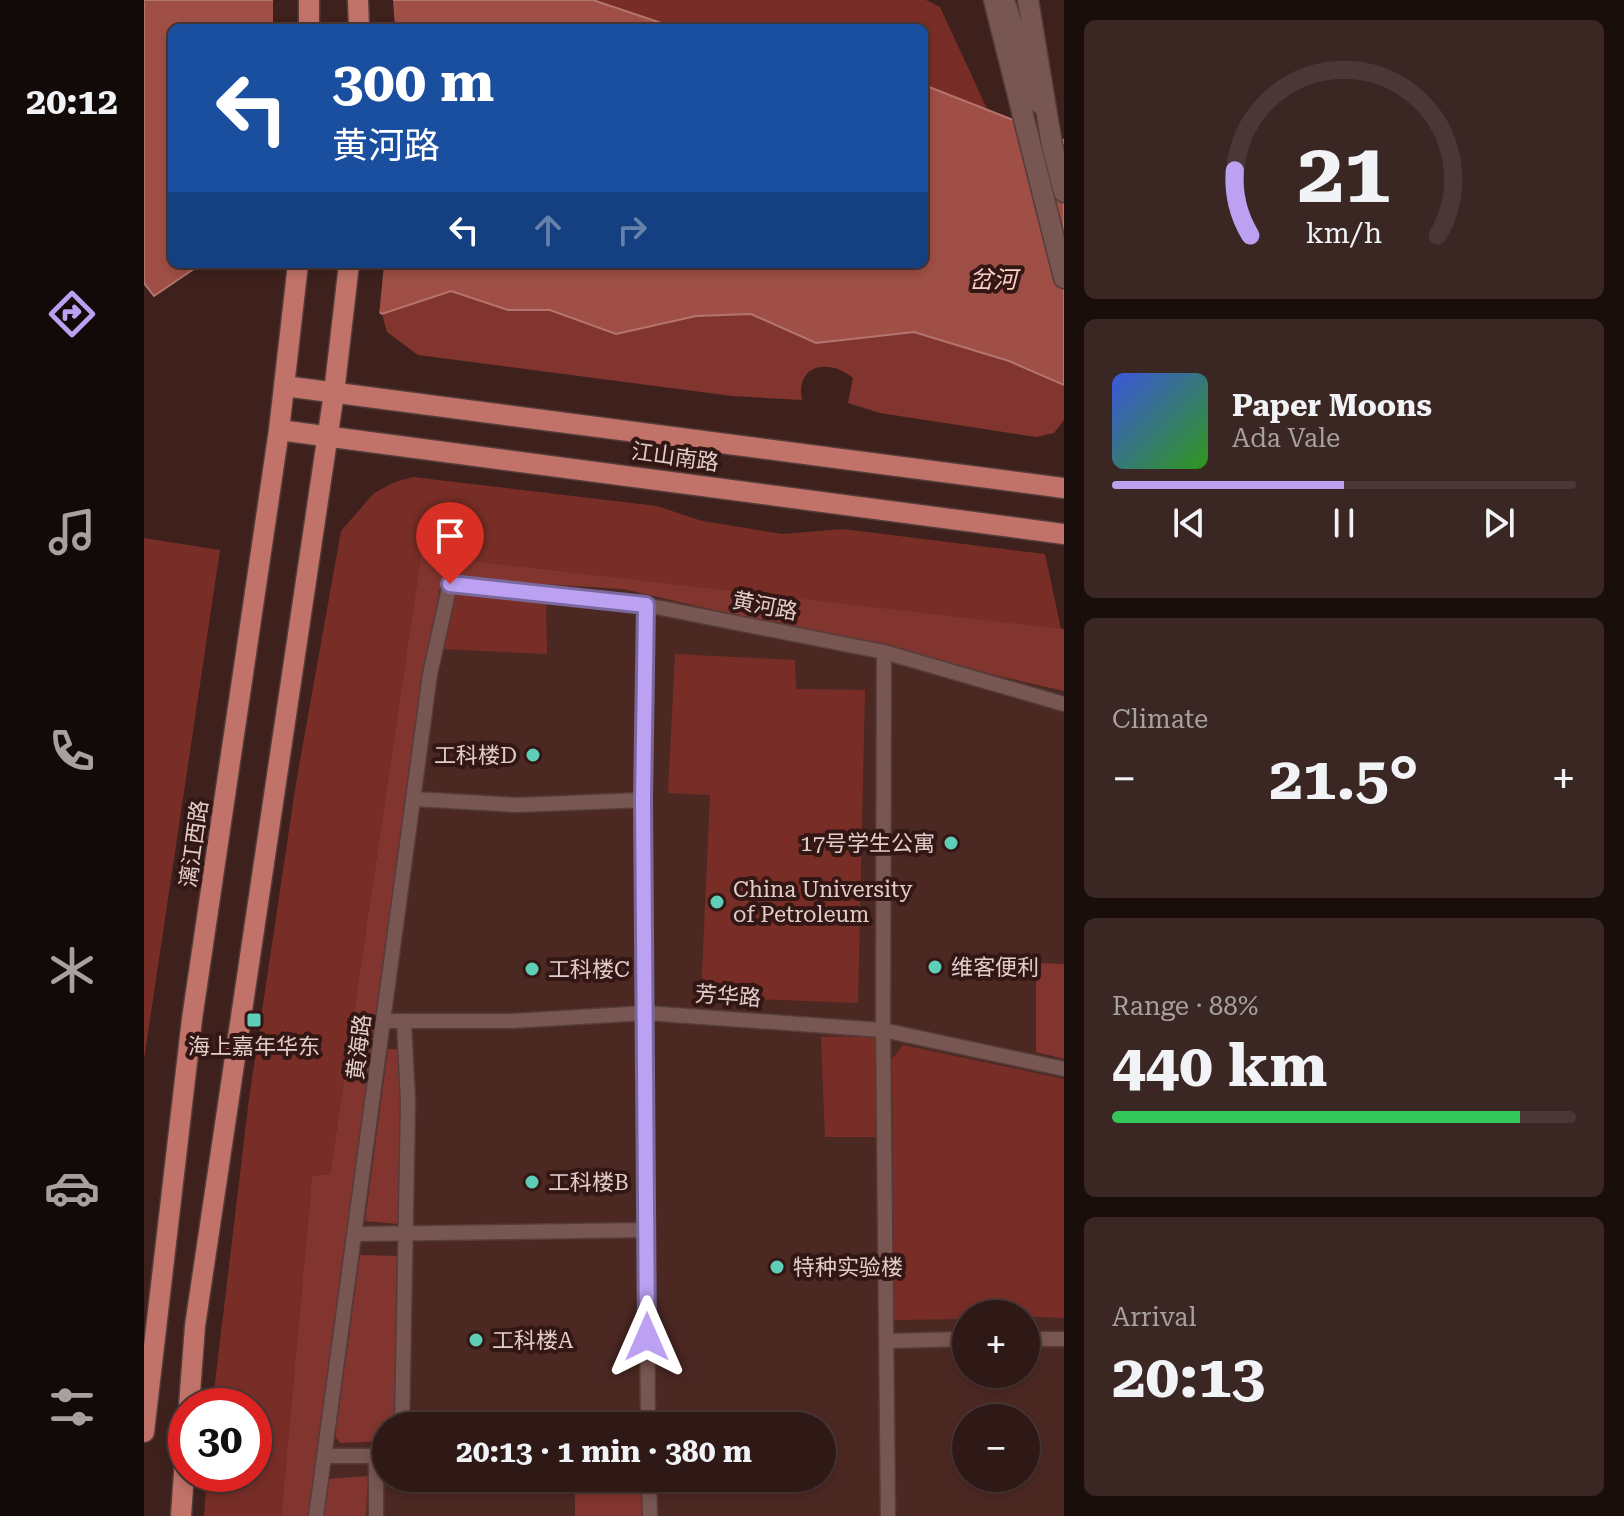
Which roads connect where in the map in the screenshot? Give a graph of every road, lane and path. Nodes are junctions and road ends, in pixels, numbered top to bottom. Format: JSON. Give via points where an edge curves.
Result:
{"nodes":[{"id":1,"x":309,"y":0,"type":"edge"},
{"id":2,"x":358,"y":0,"type":"edge"},
{"id":3,"x":994,"y":0,"type":"edge"},
{"id":4,"x":1005,"y":0,"type":"edge"},
{"id":5,"x":1028,"y":0,"type":"edge"},
{"id":6,"x":309,"y":24,"type":"edge"},
{"id":7,"x":359,"y":24,"type":"edge"},
{"id":8,"x":1052,"y":145,"type":"junction"},
{"id":9,"x":1064,"y":192,"type":"edge"},
{"id":10,"x":349,"y":268,"type":"edge"},
{"id":11,"x":298,"y":270,"type":"edge"},
{"id":12,"x":1064,"y":278,"type":"edge"},
{"id":13,"x":284,"y":386,"type":"junction"},
{"id":14,"x":334,"y":393,"type":"junction"},
{"id":15,"x":279,"y":430,"type":"junction"},
{"id":16,"x":328,"y":434,"type":"junction"},
{"id":17,"x":1064,"y":488,"type":"edge"},
{"id":18,"x":1064,"y":534,"type":"edge"},
{"id":19,"x":450,"y":584,"type":"joint"},
{"id":20,"x":646,"y":605,"type":"junction"},
{"id":21,"x":884,"y":652,"type":"junction"},
{"id":22,"x":1064,"y":704,"type":"edge"},
{"id":23,"x":414,"y":799,"type":"junction"},
{"id":24,"x":643,"y":800,"type":"junction"},
{"id":25,"x":646,"y":1013,"type":"junction"},
{"id":26,"x":384,"y":1021,"type":"junction"},
{"id":27,"x":404,"y":1022,"type":"junction"},
{"id":28,"x":883,"y":1030,"type":"junction"},
{"id":29,"x":1064,"y":1069,"type":"edge"},
{"id":30,"x":647,"y":1230,"type":"junction"},
{"id":31,"x":357,"y":1234,"type":"junction"},
{"id":32,"x":405,"y":1235,"type":"junction"},
{"id":33,"x":952,"y":1339,"type":"edge"},
{"id":34,"x":1040,"y":1339,"type":"edge"},
{"id":35,"x":1064,"y":1339,"type":"edge"},
{"id":36,"x":888,"y":1341,"type":"junction"},
{"id":37,"x":190,"y":1388,"type":"edge"},
{"id":38,"x":402,"y":1412,"type":"edge"},
{"id":39,"x":648,"y":1412,"type":"edge"},
{"id":40,"x":144,"y":1432,"type":"edge"},
{"id":41,"x":325,"y":1456,"type":"junction"},
{"id":42,"x":372,"y":1456,"type":"edge"},
{"id":43,"x":183,"y":1492,"type":"edge"},
{"id":44,"x":378,"y":1492,"type":"edge"},
{"id":45,"x":649,"y":1492,"type":"edge"},
{"id":46,"x":181,"y":1516,"type":"edge"},
{"id":47,"x":316,"y":1516,"type":"edge"},
{"id":48,"x":376,"y":1516,"type":"edge"},
{"id":49,"x":650,"y":1516,"type":"edge"},
{"id":50,"x":888,"y":1516,"type":"edge"}],
"edges":[{"from":1,"to":6,"type":"main road"},
{"from":2,"to":7,"type":"main road"},
{"from":3,"to":12,"type":"main road"},
{"from":4,"to":8,"type":"street"},
{"from":5,"to":8,"type":"main road"},
{"from":8,"to":9,"type":"main road"},
{"from":10,"to":14,"type":"main road"},
{"from":11,"to":13,"type":"main road","name":"漓江西路"},
{"from":13,"to":14,"type":"main road","name":"江山南路"},
{"from":13,"to":15,"type":"main road","name":"漓江西路"},
{"from":14,"to":16,"type":"main road"},
{"from":14,"to":17,"type":"main road","name":"江山南路"},
{"from":15,"to":16,"type":"main road","name":"江山南路"},
{"from":15,"to":40,"type":"main road","name":"漓江西路","via":[[192,1019]]},
{"from":16,"to":18,"type":"main road","name":"江山南路"},
{"from":16,"to":37,"type":"main road","via":[[195,1326]]},
{"from":19,"to":20,"type":"street","name":"黄河路"},
{"from":19,"to":23,"type":"street","name":"黄海路","via":[[430,674]]},
{"from":20,"to":21,"type":"street","name":"黄河路"},
{"from":20,"to":24,"type":"street"},
{"from":21,"to":22,"type":"street","name":"黄河路"},
{"from":21,"to":28,"type":"street"},
{"from":23,"to":24,"type":"street","via":[[517,805]]},
{"from":23,"to":26,"type":"street","name":"黄海路"},
{"from":24,"to":25,"type":"street"},
{"from":25,"to":27,"type":"street","name":"芳华路"},
{"from":25,"to":28,"type":"street","name":"芳华路"},
{"from":25,"to":30,"type":"street"},
{"from":26,"to":27,"type":"street","name":"芳华路"},
{"from":26,"to":31,"type":"street","name":"黄海路"},
{"from":27,"to":32,"type":"street"},
{"from":28,"to":29,"type":"street","name":"芳华路"},
{"from":28,"to":36,"type":"street"},
{"from":30,"to":32,"type":"street"},
{"from":30,"to":39,"type":"street"},
{"from":31,"to":32,"type":"street"},
{"from":31,"to":41,"type":"street","name":"黄海路"},
{"from":32,"to":38,"type":"street"},
{"from":33,"to":36,"type":"street"},
{"from":34,"to":35,"type":"street"},
{"from":36,"to":50,"type":"street"},
{"from":41,"to":42,"type":"street"},
{"from":41,"to":47,"type":"street","name":"黄海路"},
{"from":43,"to":46,"type":"main road"},
{"from":44,"to":48,"type":"street"},
{"from":45,"to":49,"type":"street"}]}
